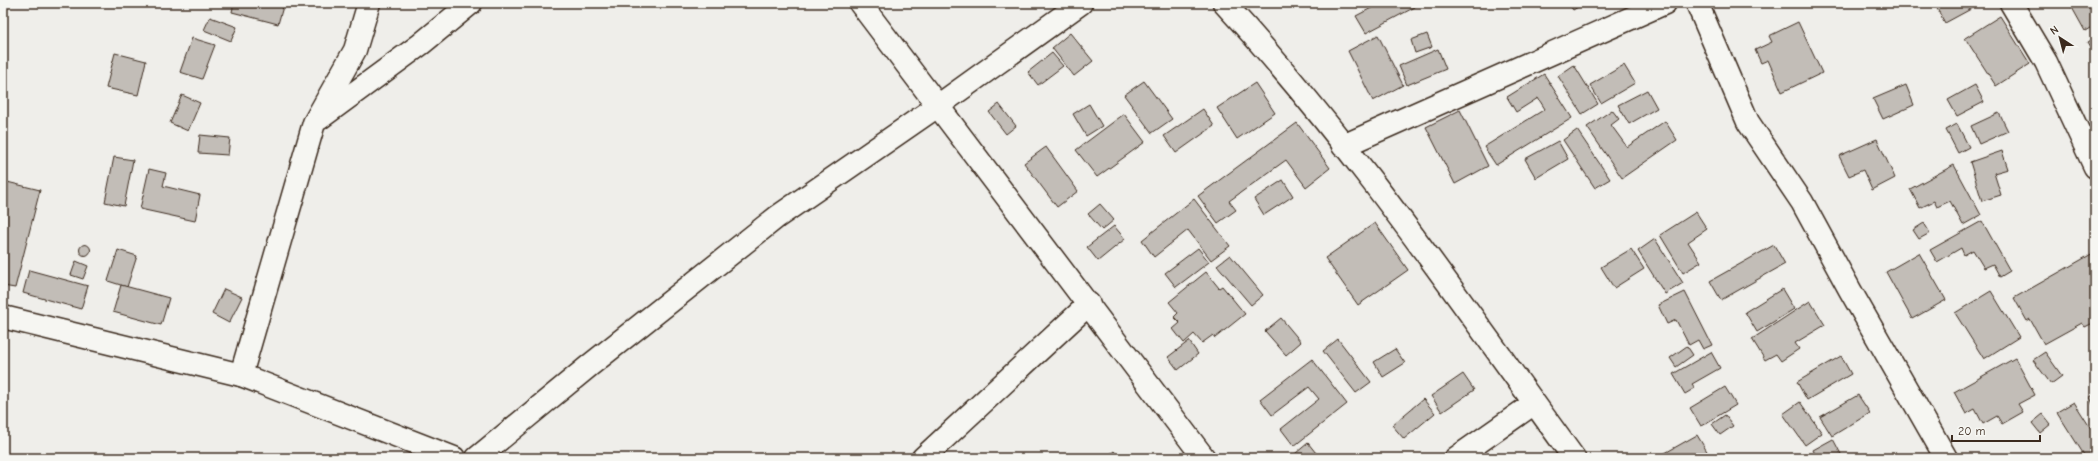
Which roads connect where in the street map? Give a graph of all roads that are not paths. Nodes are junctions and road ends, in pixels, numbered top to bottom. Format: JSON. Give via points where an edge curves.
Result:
{"nodes":[{"id":1,"x":369,"y":3,"type":"edge"},
{"id":2,"x":471,"y":3,"type":"edge"},
{"id":3,"x":860,"y":3,"type":"edge"},
{"id":4,"x":1081,"y":3,"type":"edge"},
{"id":5,"x":1224,"y":3,"type":"edge"},
{"id":6,"x":1665,"y":3,"type":"edge"},
{"id":7,"x":1697,"y":3,"type":"edge"},
{"id":8,"x":2011,"y":3,"type":"edge"},
{"id":9,"x":939,"y":105,"type":"junction"},
{"id":10,"x":314,"y":123,"type":"junction"},
{"id":11,"x":1343,"y":146,"type":"junction"},
{"id":12,"x":2095,"y":168,"type":"edge"},
{"id":13,"x":1089,"y":304,"type":"junction"},
{"id":14,"x":3,"y":317,"type":"edge"},
{"id":15,"x":241,"y":375,"type":"junction"},
{"id":16,"x":1533,"y":404,"type":"junction"},
{"id":17,"x":454,"y":458,"type":"edge"},
{"id":18,"x":477,"y":458,"type":"edge"},
{"id":19,"x":923,"y":458,"type":"edge"},
{"id":20,"x":1204,"y":458,"type":"edge"},
{"id":21,"x":1456,"y":458,"type":"edge"},
{"id":22,"x":1574,"y":458,"type":"edge"},
{"id":23,"x":1946,"y":458,"type":"edge"}],
"edges":[{"from":1,"to":10,"type":"street","via":[[354,50]]},
{"from":2,"to":10,"type":"street","via":[[421,44]]},
{"from":3,"to":9,"type":"street"},
{"from":4,"to":9,"type":"street"},
{"from":5,"to":11,"type":"street"},
{"from":6,"to":11,"type":"street"},
{"from":7,"to":23,"type":"street","via":[[1748,122],[1802,202]]},
{"from":8,"to":12,"type":"street","via":[[2046,62]]},
{"from":9,"to":13,"type":"street"},
{"from":9,"to":18,"type":"street","via":[[777,217]]},
{"from":10,"to":15,"type":"street"},
{"from":11,"to":16,"type":"street","via":[[1395,213]]},
{"from":13,"to":19,"type":"street"},
{"from":13,"to":20,"type":"street"},
{"from":14,"to":15,"type":"street"},
{"from":15,"to":17,"type":"street"},
{"from":16,"to":21,"type":"street"},
{"from":16,"to":22,"type":"street"}]}
